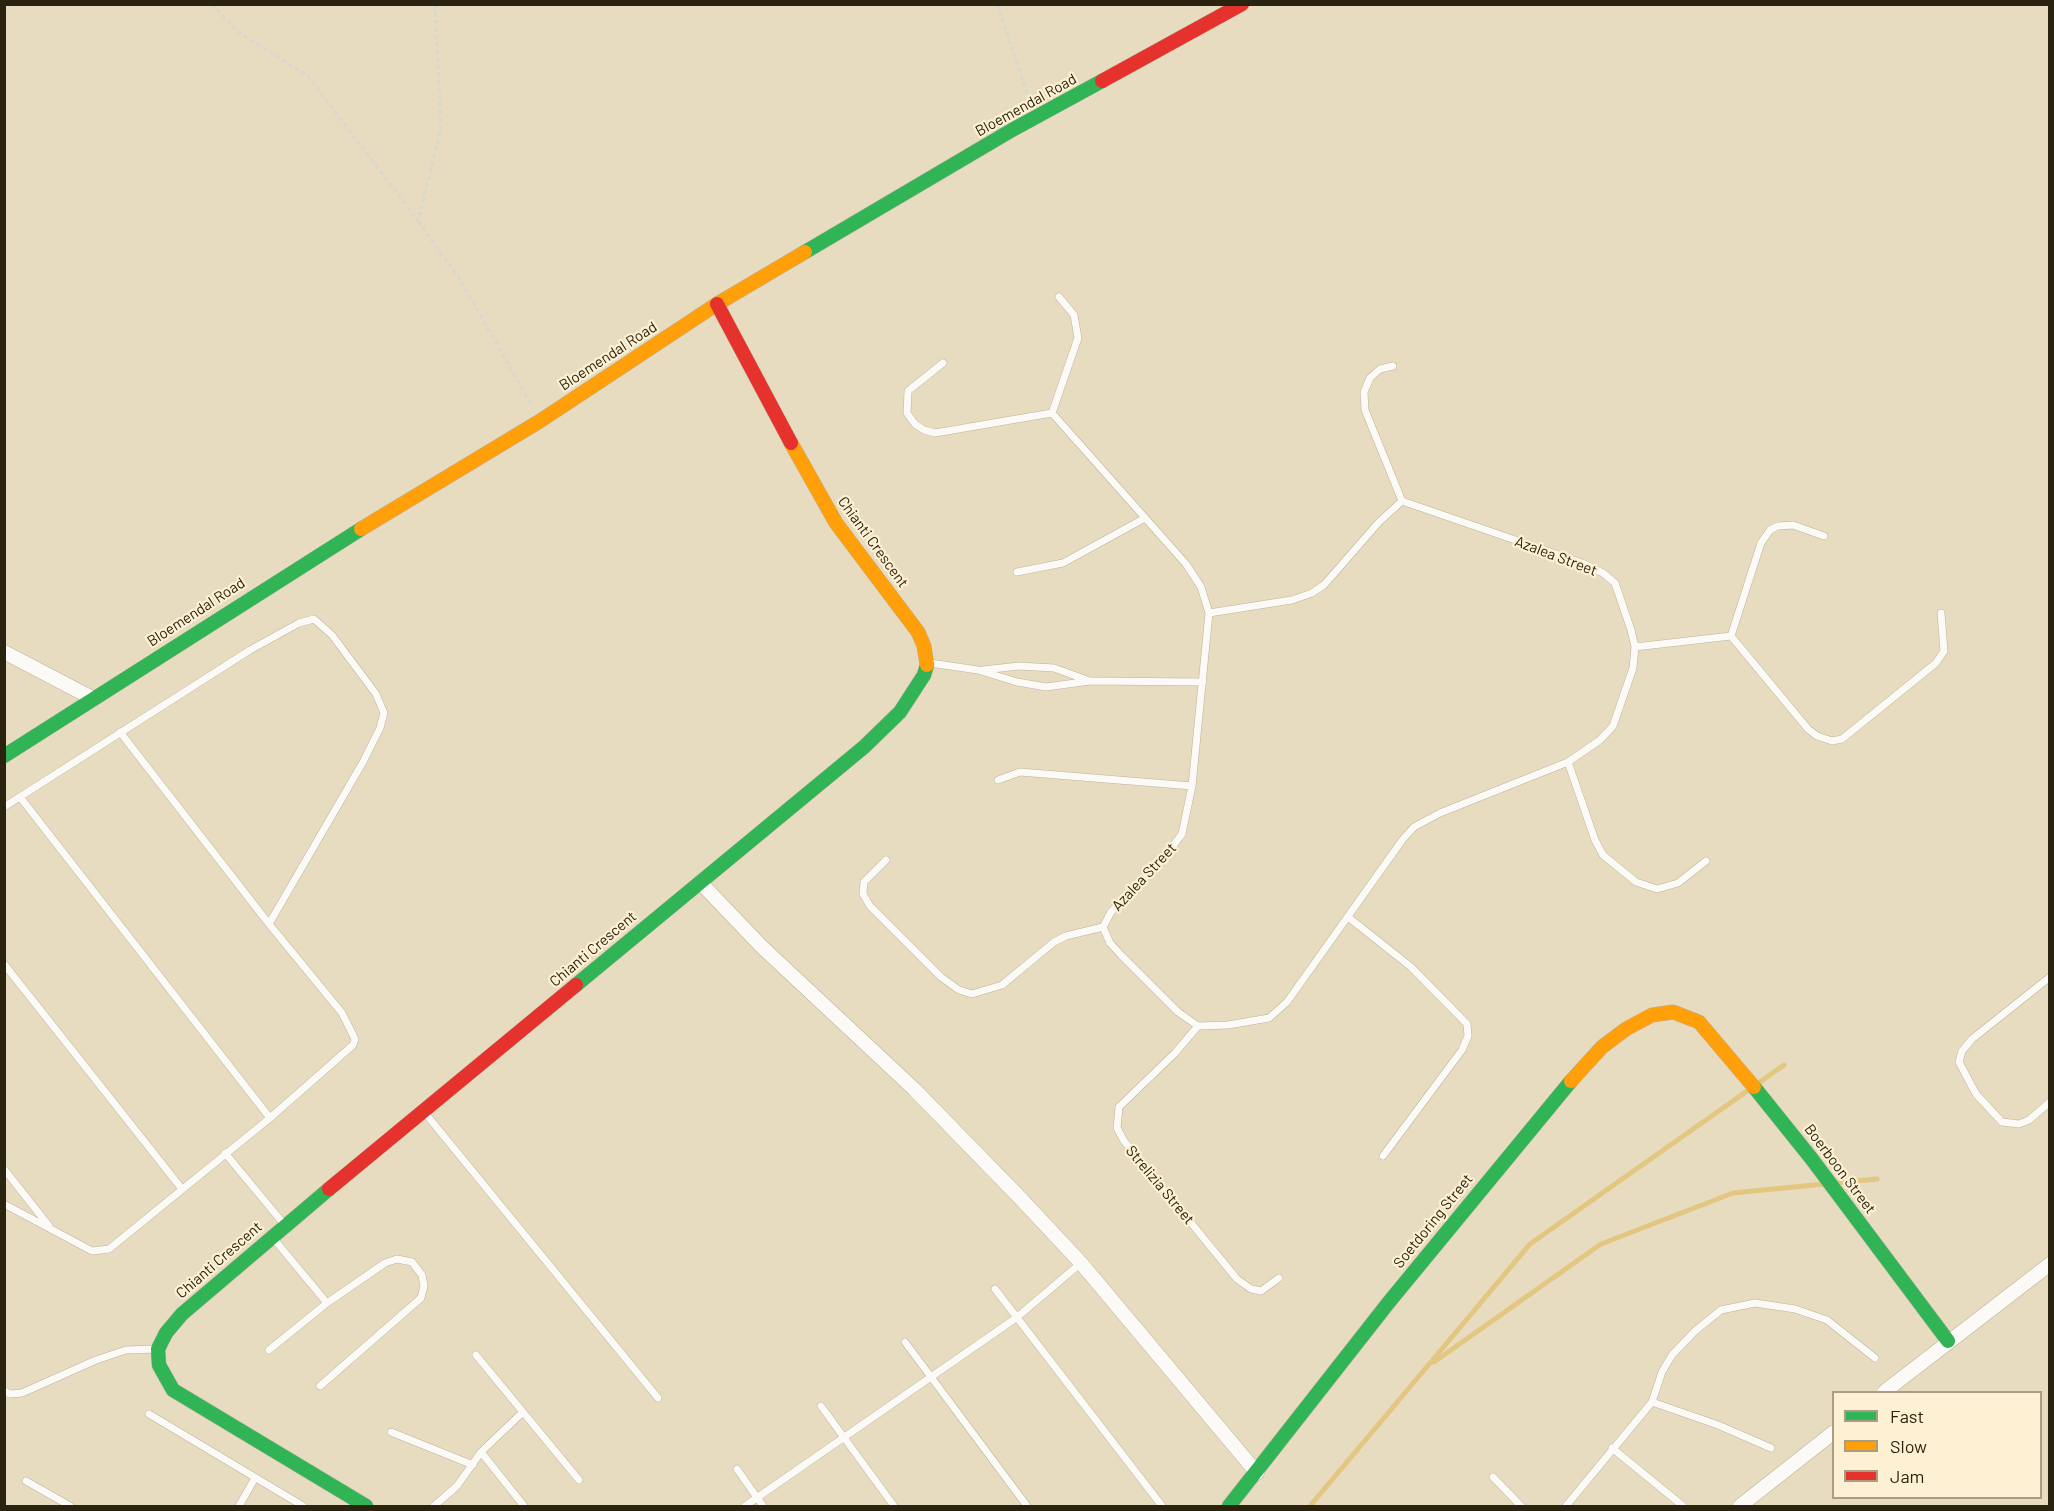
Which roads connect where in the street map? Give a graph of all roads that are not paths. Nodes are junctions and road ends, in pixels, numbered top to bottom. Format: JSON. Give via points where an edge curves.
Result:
{"nodes":[{"id":1,"x":1242,"y":4,"type":"edge"},
{"id":2,"x":1059,"y":297,"type":"dead end"},
{"id":3,"x":717,"y":304,"type":"junction"},
{"id":4,"x":943,"y":363,"type":"dead end"},
{"id":5,"x":1393,"y":366,"type":"dead end"},
{"id":6,"x":1052,"y":413,"type":"junction"},
{"id":7,"x":1402,"y":501,"type":"junction"},
{"id":8,"x":1145,"y":518,"type":"junction"},
{"id":9,"x":1824,"y":536,"type":"dead end"},
{"id":10,"x":1017,"y":572,"type":"dead end"},
{"id":11,"x":1209,"y":613,"type":"junction"},
{"id":12,"x":1941,"y":613,"type":"dead end"},
{"id":13,"x":1731,"y":636,"type":"junction"},
{"id":14,"x":1635,"y":647,"type":"junction"},
{"id":15,"x":4,"y":652,"type":"edge"},
{"id":16,"x":927,"y":663,"type":"junction"},
{"id":17,"x":978,"y":670,"type":"junction"},
{"id":18,"x":1090,"y":681,"type":"junction"},
{"id":19,"x":1203,"y":682,"type":"junction"},
{"id":20,"x":92,"y":698,"type":"junction"},
{"id":21,"x":120,"y":732,"type":"junction"},
{"id":22,"x":4,"y":756,"type":"edge"},
{"id":23,"x":1568,"y":762,"type":"junction"},
{"id":24,"x":998,"y":780,"type":"dead end"},
{"id":25,"x":1192,"y":786,"type":"junction"},
{"id":26,"x":20,"y":797,"type":"junction"},
{"id":27,"x":4,"y":807,"type":"edge"},
{"id":28,"x":886,"y":860,"type":"dead end"},
{"id":29,"x":1706,"y":861,"type":"dead end"},
{"id":30,"x":700,"y":882,"type":"junction"},
{"id":31,"x":1348,"y":917,"type":"junction"},
{"id":32,"x":269,"y":924,"type":"junction"},
{"id":33,"x":1103,"y":927,"type":"junction"},
{"id":34,"x":4,"y":964,"type":"edge"},
{"id":35,"x":2049,"y":977,"type":"edge"},
{"id":36,"x":1699,"y":1022,"type":"joint"},
{"id":37,"x":1198,"y":1026,"type":"junction"},
{"id":38,"x":2049,"y":1102,"type":"edge"},
{"id":39,"x":423,"y":1111,"type":"junction"},
{"id":40,"x":270,"y":1118,"type":"junction"},
{"id":41,"x":225,"y":1153,"type":"junction"},
{"id":42,"x":1383,"y":1156,"type":"dead end"},
{"id":43,"x":4,"y":1168,"type":"edge"},
{"id":44,"x":182,"y":1190,"type":"junction"},
{"id":45,"x":4,"y":1204,"type":"edge"},
{"id":46,"x":285,"y":1225,"type":"junction"},
{"id":47,"x":52,"y":1230,"type":"junction"},
{"id":48,"x":272,"y":1236,"type":"junction"},
{"id":49,"x":1081,"y":1263,"type":"junction"},
{"id":50,"x":2049,"y":1264,"type":"edge"},
{"id":51,"x":1279,"y":1278,"type":"dead end"},
{"id":52,"x":995,"y":1289,"type":"dead end"},
{"id":53,"x":327,"y":1303,"type":"junction"},
{"id":54,"x":1016,"y":1318,"type":"junction"},
{"id":55,"x":1948,"y":1341,"type":"junction"},
{"id":56,"x":905,"y":1342,"type":"dead end"},
{"id":57,"x":158,"y":1349,"type":"junction"},
{"id":58,"x":269,"y":1350,"type":"dead end"},
{"id":59,"x":476,"y":1355,"type":"dead end"},
{"id":60,"x":1875,"y":1358,"type":"dead end"},
{"id":61,"x":930,"y":1378,"type":"junction"},
{"id":62,"x":320,"y":1386,"type":"dead end"},
{"id":63,"x":4,"y":1391,"type":"edge"},
{"id":64,"x":1885,"y":1391,"type":"edge"},
{"id":65,"x":658,"y":1398,"type":"dead end"},
{"id":66,"x":1652,"y":1402,"type":"junction"},
{"id":67,"x":821,"y":1406,"type":"dead end"},
{"id":68,"x":523,"y":1412,"type":"junction"},
{"id":69,"x":149,"y":1414,"type":"dead end"},
{"id":70,"x":391,"y":1432,"type":"dead end"},
{"id":71,"x":1832,"y":1433,"type":"edge"},
{"id":72,"x":843,"y":1438,"type":"junction"},
{"id":73,"x":1612,"y":1448,"type":"junction"},
{"id":74,"x":1771,"y":1448,"type":"dead end"},
{"id":75,"x":481,"y":1452,"type":"junction"},
{"id":76,"x":473,"y":1465,"type":"junction"},
{"id":77,"x":737,"y":1469,"type":"dead end"},
{"id":78,"x":1257,"y":1473,"type":"junction"},
{"id":79,"x":1493,"y":1477,"type":"dead end"},
{"id":80,"x":255,"y":1478,"type":"junction"},
{"id":81,"x":579,"y":1480,"type":"dead end"},
{"id":82,"x":26,"y":1481,"type":"dead end"},
{"id":83,"x":757,"y":1498,"type":"junction"},
{"id":84,"x":70,"y":1506,"type":"edge"},
{"id":85,"x":239,"y":1506,"type":"edge"},
{"id":86,"x":303,"y":1506,"type":"edge"},
{"id":87,"x":366,"y":1506,"type":"edge"},
{"id":88,"x":434,"y":1506,"type":"edge"},
{"id":89,"x":524,"y":1506,"type":"edge"},
{"id":90,"x":745,"y":1506,"type":"edge"},
{"id":91,"x":763,"y":1506,"type":"edge"},
{"id":92,"x":894,"y":1506,"type":"edge"},
{"id":93,"x":1027,"y":1506,"type":"edge"},
{"id":94,"x":1162,"y":1506,"type":"edge"},
{"id":95,"x":1229,"y":1506,"type":"edge"},
{"id":96,"x":1521,"y":1506,"type":"edge"},
{"id":97,"x":1566,"y":1506,"type":"edge"},
{"id":98,"x":1683,"y":1506,"type":"edge"},
{"id":99,"x":1740,"y":1506,"type":"edge"}],
"edges":[{"from":1,"to":3,"type":"street","name":"Bloemendal Road","via":[[1035,118]]},
{"from":2,"to":6,"type":"lane","via":[[1074,315],[1078,338]]},
{"from":3,"to":16,"type":"street","name":"Chianti Crescent","via":[[836,523],[918,632]]},
{"from":3,"to":20,"type":"street","name":"Bloemendal Road","via":[[540,421]]},
{"from":4,"to":6,"type":"lane","via":[[908,391],[907,412],[924,430],[935,433]]},
{"from":5,"to":7,"type":"lane","via":[[1380,369],[1370,378],[1364,392],[1365,410]]},
{"from":6,"to":8,"type":"lane"},
{"from":7,"to":11,"type":"lane","via":[[1312,594]]},
{"from":7,"to":14,"type":"lane","name":"Azalea Street","via":[[1603,573],[1615,583]]},
{"from":8,"to":10,"type":"lane","via":[[1063,563]]},
{"from":8,"to":11,"type":"lane","via":[[1201,586]]},
{"from":9,"to":13,"type":"lane","via":[[1793,525],[1770,530],[1761,543]]},
{"from":11,"to":19,"type":"lane","name":"Azalea Street"},
{"from":12,"to":13,"type":"lane","via":[[1944,651],[1936,663],[1842,739],[1832,741],[1808,729]]},
{"from":13,"to":14,"type":"lane"},
{"from":14,"to":23,"type":"lane","name":"Azalea Street","via":[[1633,668],[1613,726]]},
{"from":15,"to":20,"type":"street"},
{"from":16,"to":17,"type":"lane"},
{"from":16,"to":30,"type":"street","name":"Chianti Crescent","via":[[916,692],[864,747]]},
{"from":17,"to":18,"type":"lane","via":[[1054,668]]},
{"from":17,"to":18,"type":"lane","via":[[1046,687]]},
{"from":18,"to":19,"type":"lane"},
{"from":19,"to":25,"type":"lane","name":"Azalea Street"},
{"from":20,"to":22,"type":"street","name":"Bloemendal Road"},
{"from":21,"to":26,"type":"lane"},
{"from":21,"to":32,"type":"lane"},
{"from":21,"to":32,"type":"lane","via":[[299,623],[314,619],[332,635],[376,694],[384,713],[363,762]]},
{"from":23,"to":29,"type":"lane","via":[[1595,840],[1615,867],[1636,882],[1657,889],[1678,884]]},
{"from":23,"to":31,"type":"lane","name":"Azalea Street","via":[[1414,827]]},
{"from":24,"to":25,"type":"lane","via":[[1020,772]]},
{"from":25,"to":33,"type":"lane","name":"Azalea Street","via":[[1182,834],[1111,912]]},
{"from":26,"to":27,"type":"lane"},
{"from":26,"to":40,"type":"lane"},
{"from":28,"to":33,"type":"lane","name":"Azalea Street","via":[[864,882],[863,894],[870,906],[941,977],[959,990],[972,994],[1002,985],[1060,939]]},
{"from":30,"to":39,"type":"street","name":"Chianti Crescent"},
{"from":30,"to":49,"type":"street","via":[[761,946],[914,1089]]},
{"from":31,"to":37,"type":"lane","name":"Azalea Street","via":[[1278,1012],[1260,1021]]},
{"from":31,"to":42,"type":"lane","via":[[1411,967],[1467,1024],[1468,1036],[1462,1050]]},
{"from":32,"to":40,"type":"lane","via":[[342,1013],[355,1039],[353,1046]]},
{"from":33,"to":37,"type":"lane","name":"Azalea Street","via":[[1121,955],[1178,1012]]},
{"from":34,"to":44,"type":"lane"},
{"from":35,"to":38,"type":"lane","via":[[1972,1039],[1959,1062],[1976,1094],[2001,1122],[2019,1124],[2030,1120]]},
{"from":36,"to":55,"type":"street","name":"Boerboon Street","via":[[1811,1158]]},
{"from":36,"to":78,"type":"street","name":"Soetdoring Street","via":[[1673,1012],[1653,1015],[1602,1047],[1493,1173]]},
{"from":37,"to":51,"type":"lane","name":"Strelizia Street","via":[[1119,1107],[1117,1128],[1237,1279],[1251,1290],[1261,1292]]},
{"from":39,"to":46,"type":"street","name":"Chianti Crescent"},
{"from":39,"to":65,"type":"lane"},
{"from":40,"to":41,"type":"lane"},
{"from":41,"to":44,"type":"lane"},
{"from":41,"to":46,"type":"lane"},
{"from":43,"to":47,"type":"lane"},
{"from":44,"to":47,"type":"lane","via":[[105,1251],[92,1251]]},
{"from":45,"to":47,"type":"lane"},
{"from":46,"to":48,"type":"street","name":"Chianti Crescent"},
{"from":48,"to":53,"type":"lane"},
{"from":48,"to":57,"type":"street","name":"Chianti Crescent","via":[[182,1314]]},
{"from":49,"to":54,"type":"lane"},
{"from":49,"to":78,"type":"street"},
{"from":50,"to":55,"type":"street"},
{"from":52,"to":54,"type":"lane"},
{"from":53,"to":58,"type":"lane"},
{"from":53,"to":62,"type":"lane","via":[[397,1259],[412,1262],[422,1275],[421,1298]]},
{"from":54,"to":61,"type":"lane"},
{"from":54,"to":94,"type":"lane"},
{"from":55,"to":64,"type":"street"},
{"from":56,"to":61,"type":"lane"},
{"from":57,"to":63,"type":"lane","via":[[126,1350],[22,1394]]},
{"from":57,"to":87,"type":"street","via":[[159,1365],[173,1390]]},
{"from":59,"to":68,"type":"lane"},
{"from":60,"to":66,"type":"lane","via":[[1827,1320],[1795,1309],[1755,1303],[1736,1306],[1713,1317],[1672,1355]]},
{"from":61,"to":72,"type":"lane"},
{"from":61,"to":93,"type":"lane"},
{"from":66,"to":73,"type":"lane"},
{"from":66,"to":74,"type":"lane"},
{"from":67,"to":72,"type":"lane"},
{"from":68,"to":75,"type":"lane"},
{"from":68,"to":81,"type":"lane"},
{"from":69,"to":80,"type":"lane"},
{"from":70,"to":76,"type":"lane"},
{"from":71,"to":99,"type":"street"},
{"from":72,"to":83,"type":"lane"},
{"from":72,"to":92,"type":"lane"},
{"from":73,"to":97,"type":"lane"},
{"from":73,"to":98,"type":"lane"},
{"from":75,"to":76,"type":"lane"},
{"from":75,"to":89,"type":"lane"},
{"from":76,"to":88,"type":"lane"},
{"from":77,"to":83,"type":"lane"},
{"from":78,"to":95,"type":"street","name":"Soetdoring Street"},
{"from":79,"to":96,"type":"lane"},
{"from":80,"to":85,"type":"lane"},
{"from":80,"to":86,"type":"lane"},
{"from":82,"to":84,"type":"lane"},
{"from":83,"to":90,"type":"lane"},
{"from":83,"to":91,"type":"lane"}]}
